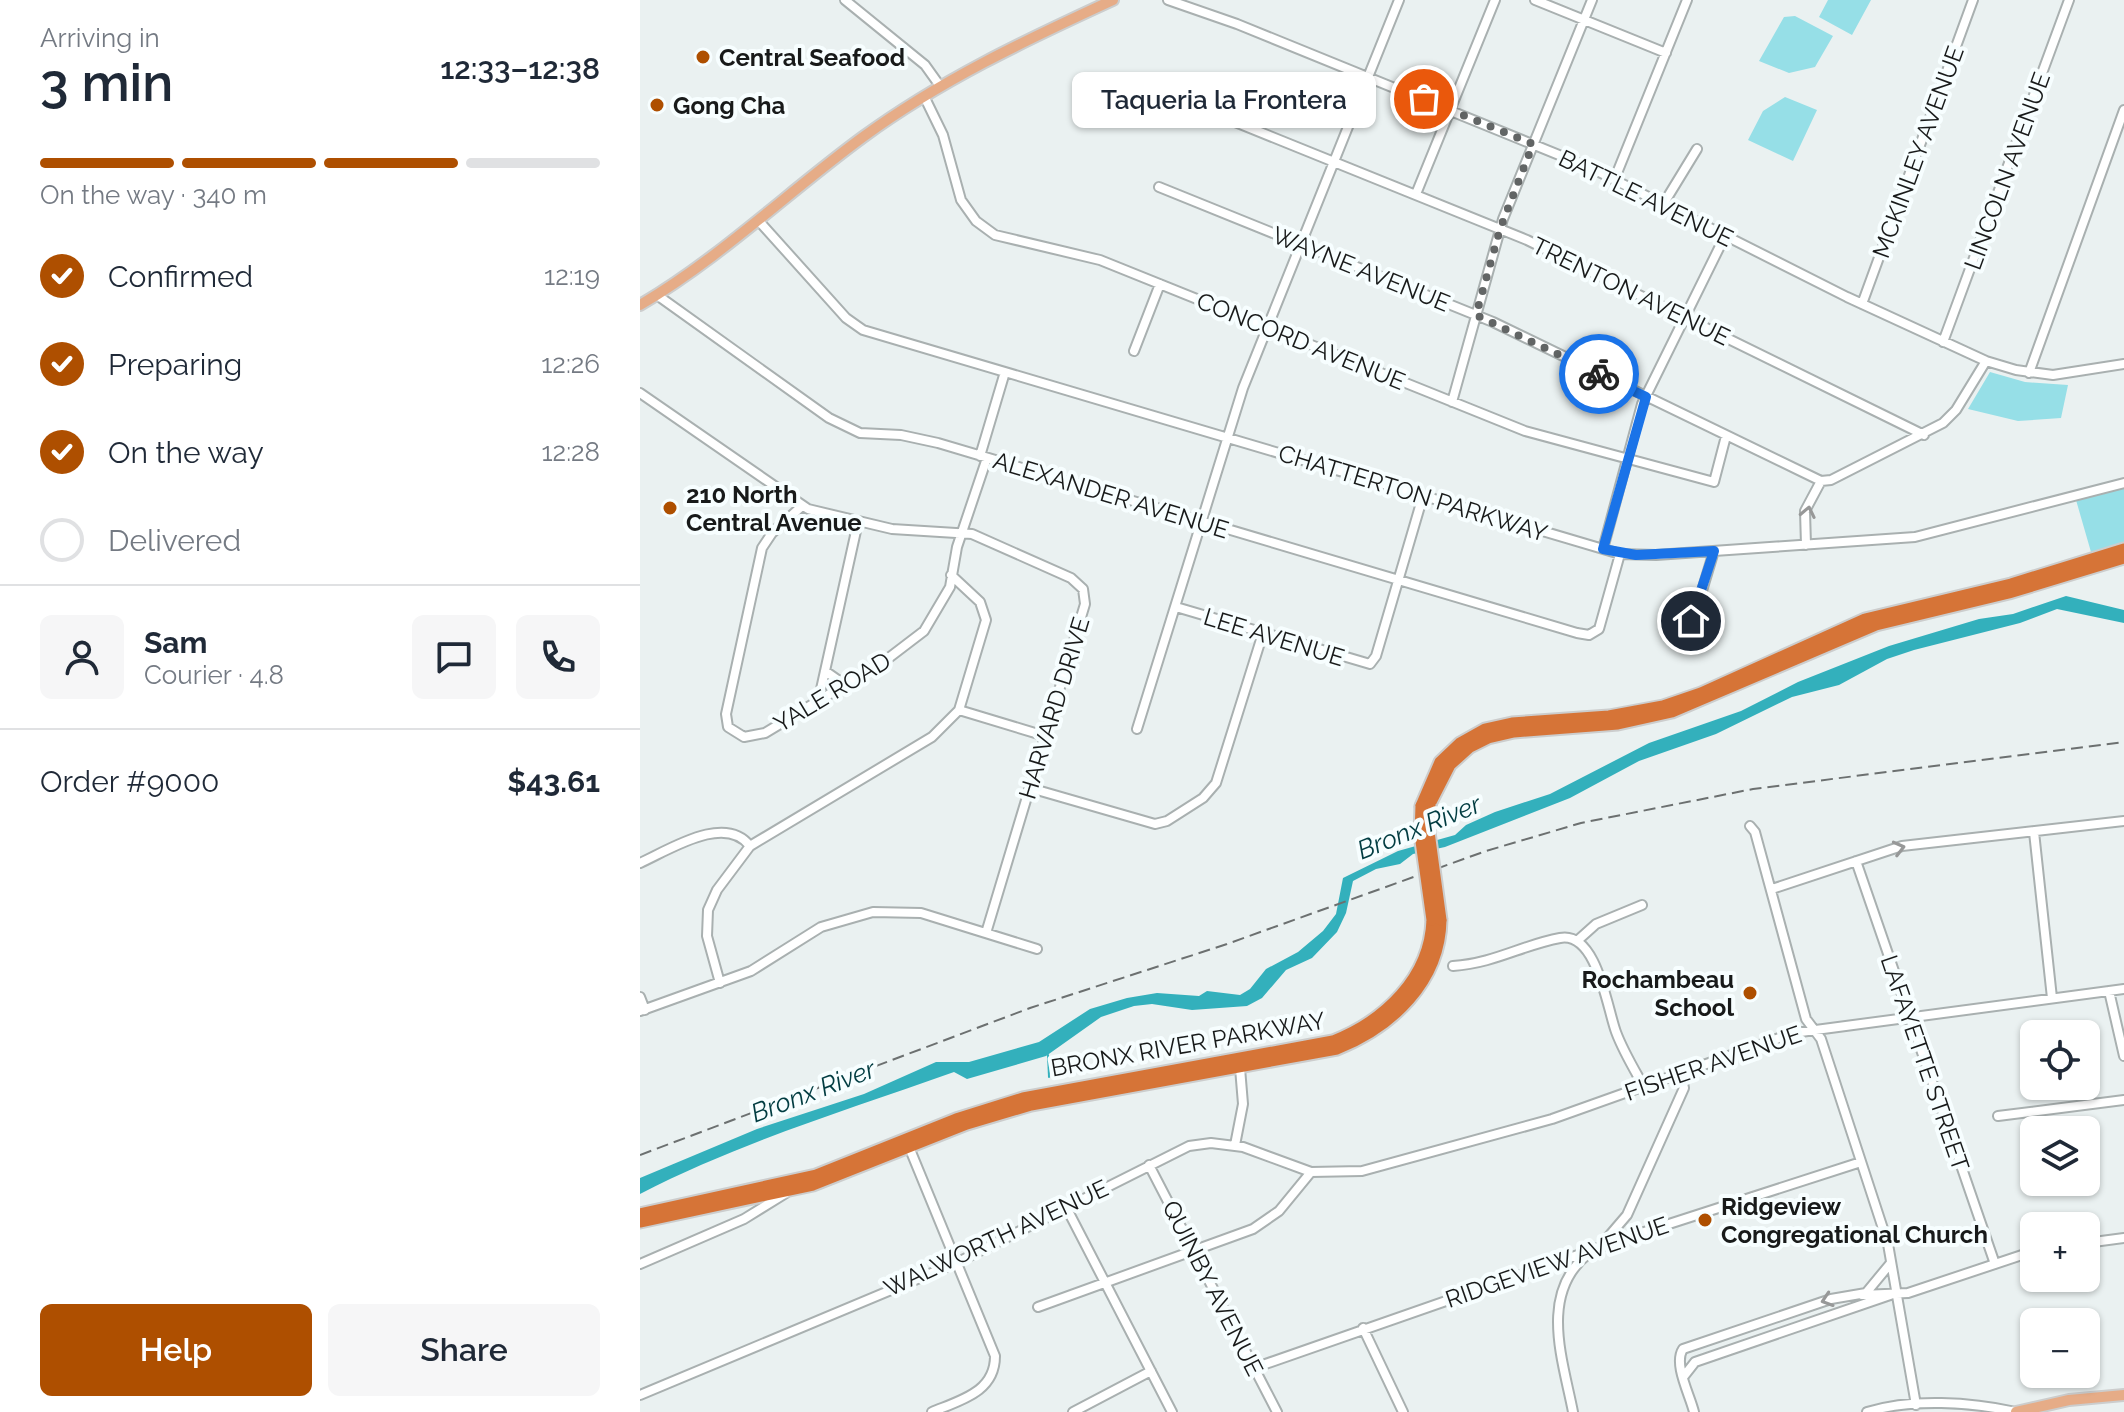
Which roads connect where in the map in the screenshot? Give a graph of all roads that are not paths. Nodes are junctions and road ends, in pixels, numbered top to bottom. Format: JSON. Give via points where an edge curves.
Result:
{"nodes":[{"id":1,"x":845,"y":0,"type":"edge"},
{"id":2,"x":1112,"y":0,"type":"edge"},
{"id":3,"x":1168,"y":0,"type":"edge"},
{"id":4,"x":1399,"y":0,"type":"edge"},
{"id":5,"x":1495,"y":0,"type":"edge"},
{"id":6,"x":1535,"y":0,"type":"edge"},
{"id":7,"x":1592,"y":0,"type":"edge"},
{"id":8,"x":1687,"y":0,"type":"edge"},
{"id":9,"x":1973,"y":0,"type":"edge"},
{"id":10,"x":2069,"y":0,"type":"edge"},
{"id":11,"x":1584,"y":20,"type":"junction"},
{"id":12,"x":1666,"y":53,"type":"junction"},
{"id":13,"x":1368,"y":77,"type":"junction"},
{"id":14,"x":940,"y":86,"type":"junction"},
{"id":15,"x":924,"y":96,"type":"junction"},
{"id":16,"x":1198,"y":107,"type":"dead end"},
{"id":17,"x":1451,"y":110,"type":"junction"},
{"id":18,"x":2124,"y":110,"type":"edge"},
{"id":19,"x":1533,"y":144,"type":"junction"},
{"id":20,"x":1697,"y":149,"type":"dead end"},
{"id":21,"x":1334,"y":161,"type":"junction"},
{"id":22,"x":1615,"y":178,"type":"junction"},
{"id":23,"x":1159,"y":187,"type":"dead end"},
{"id":24,"x":1416,"y":194,"type":"junction"},
{"id":25,"x":1664,"y":203,"type":"junction"},
{"id":26,"x":758,"y":220,"type":"junction"},
{"id":27,"x":1500,"y":229,"type":"junction"},
{"id":28,"x":1725,"y":236,"type":"junction"},
{"id":29,"x":1301,"y":245,"type":"junction"},
{"id":30,"x":1160,"y":284,"type":"junction"},
{"id":31,"x":657,"y":295,"type":"junction"},
{"id":32,"x":1862,"y":304,"type":"junction"},
{"id":33,"x":640,"y":305,"type":"edge"},
{"id":34,"x":1476,"y":315,"type":"junction"},
{"id":35,"x":1685,"y":316,"type":"junction"},
{"id":36,"x":1267,"y":327,"type":"junction"},
{"id":37,"x":1943,"y":342,"type":"junction"},
{"id":38,"x":1134,"y":351,"type":"dead end"},
{"id":39,"x":1986,"y":361,"type":"junction"},
{"id":40,"x":2124,"y":364,"type":"edge"},
{"id":41,"x":1005,"y":372,"type":"junction"},
{"id":42,"x":2029,"y":373,"type":"junction"},
{"id":43,"x":640,"y":393,"type":"edge"},
{"id":44,"x":1646,"y":397,"type":"junction"},
{"id":45,"x":1452,"y":402,"type":"junction"},
{"id":46,"x":1924,"y":435,"type":"junction"},
{"id":47,"x":1726,"y":436,"type":"junction"},
{"id":48,"x":1228,"y":437,"type":"junction"},
{"id":49,"x":983,"y":457,"type":"junction"},
{"id":50,"x":1626,"y":461,"type":"junction"},
{"id":51,"x":1821,"y":481,"type":"junction"},
{"id":52,"x":2124,"y":483,"type":"edge"},
{"id":53,"x":1423,"y":496,"type":"junction"},
{"id":54,"x":802,"y":506,"type":"junction"},
{"id":55,"x":858,"y":522,"type":"junction"},
{"id":56,"x":1202,"y":523,"type":"junction"},
{"id":57,"x":962,"y":533,"type":"junction"},
{"id":58,"x":1806,"y":545,"type":"junction"},
{"id":59,"x":1603,"y":549,"type":"junction"},
{"id":60,"x":2124,"y":549,"type":"edge"},
{"id":61,"x":1714,"y":551,"type":"junction"},
{"id":62,"x":1620,"y":554,"type":"junction"},
{"id":63,"x":2124,"y":558,"type":"edge"},
{"id":64,"x":951,"y":575,"type":"junction"},
{"id":65,"x":1399,"y":580,"type":"junction"},
{"id":66,"x":1176,"y":607,"type":"junction"},
{"id":67,"x":1263,"y":633,"type":"junction"},
{"id":68,"x":1689,"y":634,"type":"dead end"},
{"id":69,"x":825,"y":671,"type":"junction"},
{"id":70,"x":845,"y":685,"type":"junction"},
{"id":71,"x":819,"y":698,"type":"junction"},
{"id":72,"x":959,"y":710,"type":"junction"},
{"id":73,"x":1137,"y":729,"type":"dead end"},
{"id":74,"x":1045,"y":736,"type":"junction"},
{"id":75,"x":1030,"y":788,"type":"junction"},
{"id":76,"x":1425,"y":805,"type":"junction"},
{"id":77,"x":2124,"y":821,"type":"edge"},
{"id":78,"x":1750,"y":826,"type":"dead end"},
{"id":79,"x":2034,"y":832,"type":"junction"},
{"id":80,"x":750,"y":846,"type":"junction"},
{"id":81,"x":1856,"y":861,"type":"junction"},
{"id":82,"x":640,"y":863,"type":"edge"},
{"id":83,"x":1772,"y":889,"type":"junction"},
{"id":84,"x":1642,"y":905,"type":"dead end"},
{"id":85,"x":1437,"y":920,"type":"junction"},
{"id":86,"x":986,"y":933,"type":"junction"},
{"id":87,"x":1577,"y":941,"type":"junction"},
{"id":88,"x":1037,"y":949,"type":"dead end"},
{"id":89,"x":1453,"y":966,"type":"dead end"},
{"id":90,"x":720,"y":983,"type":"junction"},
{"id":91,"x":2124,"y":989,"type":"edge"},
{"id":92,"x":2109,"y":991,"type":"junction"},
{"id":93,"x":640,"y":997,"type":"edge"},
{"id":94,"x":2052,"y":998,"type":"junction"},
{"id":95,"x":642,"y":1010,"type":"edge"},
{"id":96,"x":1909,"y":1016,"type":"junction"},
{"id":97,"x":1813,"y":1028,"type":"junction"},
{"id":98,"x":2124,"y":1056,"type":"edge"},
{"id":99,"x":1240,"y":1068,"type":"junction"},
{"id":100,"x":1681,"y":1073,"type":"junction"},
{"id":101,"x":1644,"y":1087,"type":"junction"},
{"id":102,"x":2124,"y":1100,"type":"edge"},
{"id":103,"x":1998,"y":1116,"type":"dead end"},
{"id":104,"x":907,"y":1143,"type":"junction"},
{"id":105,"x":1235,"y":1145,"type":"junction"},
{"id":106,"x":1861,"y":1162,"type":"junction"},
{"id":107,"x":1149,"y":1165,"type":"junction"},
{"id":108,"x":1311,"y":1172,"type":"junction"},
{"id":109,"x":787,"y":1192,"type":"junction"},
{"id":110,"x":1066,"y":1207,"type":"junction"},
{"id":111,"x":640,"y":1214,"type":"edge"},
{"id":112,"x":640,"y":1222,"type":"edge"},
{"id":113,"x":2124,"y":1238,"type":"edge"},
{"id":114,"x":2100,"y":1241,"type":"edge"},
{"id":115,"x":1595,"y":1249,"type":"junction"},
{"id":116,"x":1193,"y":1251,"type":"junction"},
{"id":117,"x":2020,"y":1256,"type":"edge"},
{"id":118,"x":958,"y":1262,"type":"junction"},
{"id":119,"x":640,"y":1264,"type":"edge"},
{"id":120,"x":1890,"y":1264,"type":"junction"},
{"id":121,"x":1995,"y":1264,"type":"junction"},
{"id":122,"x":1105,"y":1283,"type":"junction"},
{"id":123,"x":1896,"y":1293,"type":"junction"},
{"id":124,"x":1861,"y":1295,"type":"junction"},
{"id":125,"x":1038,"y":1307,"type":"dead end"},
{"id":126,"x":1363,"y":1328,"type":"junction"},
{"id":127,"x":1254,"y":1368,"type":"junction"},
{"id":128,"x":1151,"y":1371,"type":"junction"},
{"id":129,"x":1684,"y":1376,"type":"junction"},
{"id":130,"x":640,"y":1395,"type":"edge"},
{"id":131,"x":2124,"y":1395,"type":"edge"},
{"id":132,"x":1916,"y":1405,"type":"junction"},
{"id":133,"x":1273,"y":1411,"type":"edge"},
{"id":134,"x":932,"y":1412,"type":"edge"},
{"id":135,"x":1073,"y":1412,"type":"edge"},
{"id":136,"x":1172,"y":1412,"type":"edge"},
{"id":137,"x":1403,"y":1412,"type":"edge"},
{"id":138,"x":1573,"y":1412,"type":"edge"},
{"id":139,"x":1694,"y":1412,"type":"edge"},
{"id":140,"x":1867,"y":1412,"type":"edge"},
{"id":141,"x":2016,"y":1412,"type":"edge"}],
"edges":[{"from":1,"to":14,"type":"street","via":[[925,65]]},
{"from":2,"to":14,"type":"main road"},
{"from":3,"to":13,"type":"street","name":"BATTLE AVENUE"},
{"from":4,"to":13,"type":"street"},
{"from":5,"to":17,"type":"street"},
{"from":6,"to":11,"type":"street"},
{"from":7,"to":11,"type":"street"},
{"from":8,"to":12,"type":"street"},
{"from":9,"to":32,"type":"street","name":"MCKINLEY AVENUE"},
{"from":10,"to":37,"type":"street","name":"LINCOLN AVENUE"},
{"from":11,"to":12,"type":"street"},
{"from":11,"to":19,"type":"street"},
{"from":12,"to":22,"type":"street"},
{"from":13,"to":17,"type":"street","name":"BATTLE AVENUE"},
{"from":13,"to":21,"type":"street"},
{"from":14,"to":15,"type":"main road"},
{"from":15,"to":26,"type":"main road"},
{"from":15,"to":30,"type":"street","name":"CONCORD AVENUE","via":[[943,135],[961,200],[982,227],[1003,237],[1081,253]]},
{"from":16,"to":21,"type":"street","name":"TRENTON AVENUE"},
{"from":17,"to":19,"type":"street","name":"BATTLE AVENUE"},
{"from":17,"to":24,"type":"street"},
{"from":18,"to":42,"type":"street"},
{"from":19,"to":22,"type":"street","name":"BATTLE AVENUE"},
{"from":19,"to":27,"type":"street"},
{"from":20,"to":25,"type":"street"},
{"from":21,"to":24,"type":"street","name":"TRENTON AVENUE"},
{"from":21,"to":29,"type":"street"},
{"from":22,"to":25,"type":"street","name":"BATTLE AVENUE"},
{"from":23,"to":29,"type":"street","name":"WAYNE AVENUE"},
{"from":24,"to":27,"type":"street","name":"TRENTON AVENUE"},
{"from":25,"to":28,"type":"street","name":"BATTLE AVENUE"},
{"from":26,"to":31,"type":"main road"},
{"from":26,"to":41,"type":"street","name":"CHATTERTON PARKWAY","via":[[859,328]]},
{"from":27,"to":34,"type":"street"},
{"from":27,"to":35,"type":"street","name":"TRENTON AVENUE"},
{"from":28,"to":32,"type":"street","name":"BATTLE AVENUE"},
{"from":28,"to":35,"type":"street"},
{"from":29,"to":34,"type":"street","name":"WAYNE AVENUE"},
{"from":29,"to":36,"type":"street"},
{"from":30,"to":36,"type":"street","name":"CONCORD AVENUE"},
{"from":30,"to":38,"type":"street"},
{"from":31,"to":33,"type":"main road"},
{"from":31,"to":49,"type":"street","name":"ALEXANDER AVENUE","via":[[843,426],[860,433],[925,440]]},
{"from":32,"to":37,"type":"street","name":"BATTLE AVENUE"},
{"from":34,"to":44,"type":"street","name":"WAYNE AVENUE"},
{"from":34,"to":45,"type":"street"},
{"from":35,"to":44,"type":"street"},
{"from":35,"to":46,"type":"street","name":"TRENTON AVENUE"},
{"from":36,"to":45,"type":"street","name":"CONCORD AVENUE"},
{"from":36,"to":48,"type":"street"},
{"from":37,"to":39,"type":"street","name":"BATTLE AVENUE"},
{"from":39,"to":42,"type":"street","name":"BATTLE AVENUE"},
{"from":39,"to":46,"type":"street","via":[[1952,415]]},
{"from":40,"to":42,"type":"street","name":"BATTLE AVENUE","via":[[2074,374]]},
{"from":41,"to":48,"type":"street","name":"CHATTERTON PARKWAY"},
{"from":41,"to":49,"type":"street","name":"YALE ROAD"},
{"from":43,"to":54,"type":"street","name":"HARVARD DRIVE"},
{"from":44,"to":47,"type":"street","name":"WAYNE AVENUE"},
{"from":44,"to":50,"type":"street"},
{"from":45,"to":50,"type":"street","name":"CONCORD AVENUE","via":[[1525,431]]},
{"from":46,"to":51,"type":"street"},
{"from":47,"to":50,"type":"street","name":"CONCORD AVENUE","via":[[1714,482]]},
{"from":47,"to":51,"type":"street","name":"WAYNE AVENUE"},
{"from":48,"to":53,"type":"street","name":"CHATTERTON PARKWAY"},
{"from":48,"to":56,"type":"street"},
{"from":49,"to":56,"type":"street","name":"ALEXANDER AVENUE"},
{"from":49,"to":57,"type":"street","name":"YALE ROAD"},
{"from":50,"to":59,"type":"street"},
{"from":58,"to":51,"type":"street","one_way":true,"via":[[1805,511]]},
{"from":52,"to":58,"type":"street","name":"CHATTERTON PARKWAY","via":[[1930,534]]},
{"from":53,"to":59,"type":"street","name":"CHATTERTON PARKWAY"},
{"from":53,"to":65,"type":"street"},
{"from":54,"to":55,"type":"street","name":"HARVARD DRIVE"},
{"from":54,"to":71,"type":"street","name":"YALE ROAD","via":[[762,548],[726,723],[736,734],[754,737]]},
{"from":55,"to":57,"type":"street","name":"HARVARD DRIVE","via":[[902,531]]},
{"from":55,"to":69,"type":"street"},
{"from":56,"to":65,"type":"street","name":"ALEXANDER AVENUE"},
{"from":56,"to":66,"type":"street"},
{"from":57,"to":64,"type":"street","name":"YALE ROAD"},
{"from":57,"to":74,"type":"street","name":"HARVARD DRIVE","via":[[1071,578],[1085,594]]},
{"from":58,"to":61,"type":"street","name":"CHATTERTON PARKWAY"},
{"from":59,"to":62,"type":"street","name":"CHATTERTON PARKWAY"},
{"from":60,"to":76,"type":"highway","name":"BRONX RIVER PARKWAY","via":[[2011,584],[1865,619],[1663,706],[1485,729],[1440,762]]},
{"from":61,"to":62,"type":"street","name":"CHATTERTON PARKWAY"},
{"from":61,"to":68,"type":"street"},
{"from":62,"to":65,"type":"street","name":"ALEXANDER AVENUE","via":[[1596,632],[1577,633]]},
{"from":63,"to":76,"type":"highway","name":"BRONX RIVER PARKWAY","via":[[1876,625],[1672,712],[1618,724],[1488,738],[1454,760]]},
{"from":64,"to":70,"type":"street","name":"YALE ROAD","via":[[939,610],[916,639]]},
{"from":64,"to":72,"type":"street","via":[[980,602],[986,620]]},
{"from":65,"to":67,"type":"street","name":"LEE AVENUE","via":[[1372,663]]},
{"from":66,"to":67,"type":"street","name":"LEE AVENUE"},
{"from":66,"to":73,"type":"street"},
{"from":67,"to":75,"type":"street","via":[[1219,777],[1207,794],[1172,818],[1160,824],[1145,822]]},
{"from":69,"to":70,"type":"street"},
{"from":69,"to":71,"type":"street"},
{"from":70,"to":71,"type":"street","name":"YALE ROAD"},
{"from":72,"to":74,"type":"street"},
{"from":72,"to":80,"type":"street","via":[[932,737]]},
{"from":74,"to":75,"type":"street","name":"HARVARD DRIVE"},
{"from":75,"to":86,"type":"street","name":"HARVARD DRIVE"},
{"from":76,"to":85,"type":"highway","name":"BRONX RIVER PARKWAY","bridge":true},
{"from":77,"to":79,"type":"street"},
{"from":78,"to":83,"type":"street"},
{"from":81,"to":79,"type":"street","one_way":true,"via":[[1902,846]]},
{"from":79,"to":94,"type":"street"},
{"from":80,"to":82,"type":"street","via":[[733,833],[712,833]]},
{"from":80,"to":90,"type":"street","via":[[708,910],[707,936]]},
{"from":81,"to":83,"type":"street"},
{"from":81,"to":96,"type":"street","name":"LAFAYETTE STREET"},
{"from":83,"to":97,"type":"street","via":[[1806,1019]]},
{"from":84,"to":87,"type":"street","via":[[1596,924]]},
{"from":85,"to":99,"type":"highway","name":"BRONX RIVER PARKWAY","via":[[1438,948],[1428,974],[1380,1026],[1324,1053]]},
{"from":85,"to":104,"type":"highway","name":"BRONX RIVER PARKWAY","via":[[1410,985],[1381,1014],[1341,1038],[1036,1094],[982,1109]]},
{"from":86,"to":88,"type":"street"},
{"from":86,"to":90,"type":"street","via":[[921,913],[859,914],[821,927],[762,965]]},
{"from":87,"to":89,"type":"street","via":[[1558,938],[1502,958]]},
{"from":87,"to":101,"type":"street","via":[[1597,968],[1616,1032]]},
{"from":90,"to":95,"type":"street"},
{"from":91,"to":92,"type":"street","name":"FISHER AVENUE"},
{"from":92,"to":94,"type":"street","name":"FISHER AVENUE"},
{"from":92,"to":98,"type":"street"},
{"from":93,"to":95,"type":"street"},
{"from":94,"to":96,"type":"street","name":"FISHER AVENUE"},
{"from":96,"to":97,"type":"street","name":"FISHER AVENUE"},
{"from":96,"to":121,"type":"street","name":"LAFAYETTE STREET"},
{"from":97,"to":100,"type":"street","name":"FISHER AVENUE"},
{"from":97,"to":106,"type":"street"},
{"from":99,"to":104,"type":"highway","name":"BRONX RIVER PARKWAY","via":[[1031,1105]]},
{"from":99,"to":105,"type":"street","via":[[1243,1104]]},
{"from":100,"to":101,"type":"street","name":"FISHER AVENUE"},
{"from":100,"to":115,"type":"street","via":[[1684,1088],[1627,1215],[1610,1239]]},
{"from":101,"to":108,"type":"street","name":"FISHER AVENUE","via":[[1362,1171]]},
{"from":102,"to":103,"type":"street"},
{"from":104,"to":109,"type":"highway","name":"BRONX RIVER PARKWAY","via":[[827,1180]]},
{"from":104,"to":111,"type":"highway","name":"BRONX RIVER PARKWAY","via":[[801,1179]]},
{"from":104,"to":118,"type":"street"},
{"from":105,"to":107,"type":"street","name":"WALWORTH AVENUE","via":[[1196,1144]]},
{"from":105,"to":108,"type":"street","name":"WALWORTH AVENUE"},
{"from":106,"to":115,"type":"street","name":"RIDGEVIEW AVENUE"},
{"from":106,"to":120,"type":"street"},
{"from":107,"to":110,"type":"street","name":"WALWORTH AVENUE"},
{"from":107,"to":116,"type":"street","name":"QUINBY AVENUE"},
{"from":108,"to":116,"type":"street","via":[[1266,1222]]},
{"from":109,"to":112,"type":"highway","name":"BRONX RIVER PARKWAY"},
{"from":109,"to":119,"type":"street","via":[[744,1219]]},
{"from":110,"to":118,"type":"street","name":"WALWORTH AVENUE"},
{"from":110,"to":122,"type":"street"},
{"from":113,"to":114,"type":"street"},
{"from":115,"to":126,"type":"street","name":"RIDGEVIEW AVENUE"},
{"from":115,"to":138,"type":"street","via":[[1572,1272],[1558,1311]]},
{"from":116,"to":122,"type":"street"},
{"from":116,"to":127,"type":"street","name":"QUINBY AVENUE"},
{"from":117,"to":121,"type":"street"},
{"from":118,"to":130,"type":"street","name":"WALWORTH AVENUE"},
{"from":118,"to":134,"type":"street","via":[[995,1365],[985,1386]]},
{"from":120,"to":123,"type":"street"},
{"from":120,"to":124,"type":"street"},
{"from":121,"to":123,"type":"street"},
{"from":122,"to":125,"type":"street"},
{"from":122,"to":128,"type":"street"},
{"from":123,"to":124,"type":"street"},
{"from":123,"to":129,"type":"street","via":[[1695,1362]]},
{"from":123,"to":132,"type":"street"},
{"from":124,"to":129,"type":"street","one_way":true,"via":[[1844,1295],[1687,1347],[1679,1355]]},
{"from":126,"to":127,"type":"street","name":"RIDGEVIEW AVENUE"},
{"from":126,"to":137,"type":"street"},
{"from":127,"to":133,"type":"street","name":"QUINBY AVENUE"},
{"from":128,"to":135,"type":"street"},
{"from":128,"to":136,"type":"street"},
{"from":129,"to":139,"type":"street"},
{"from":131,"to":141,"type":"main road"},
{"from":132,"to":140,"type":"street"},
{"from":132,"to":141,"type":"street"}]}
